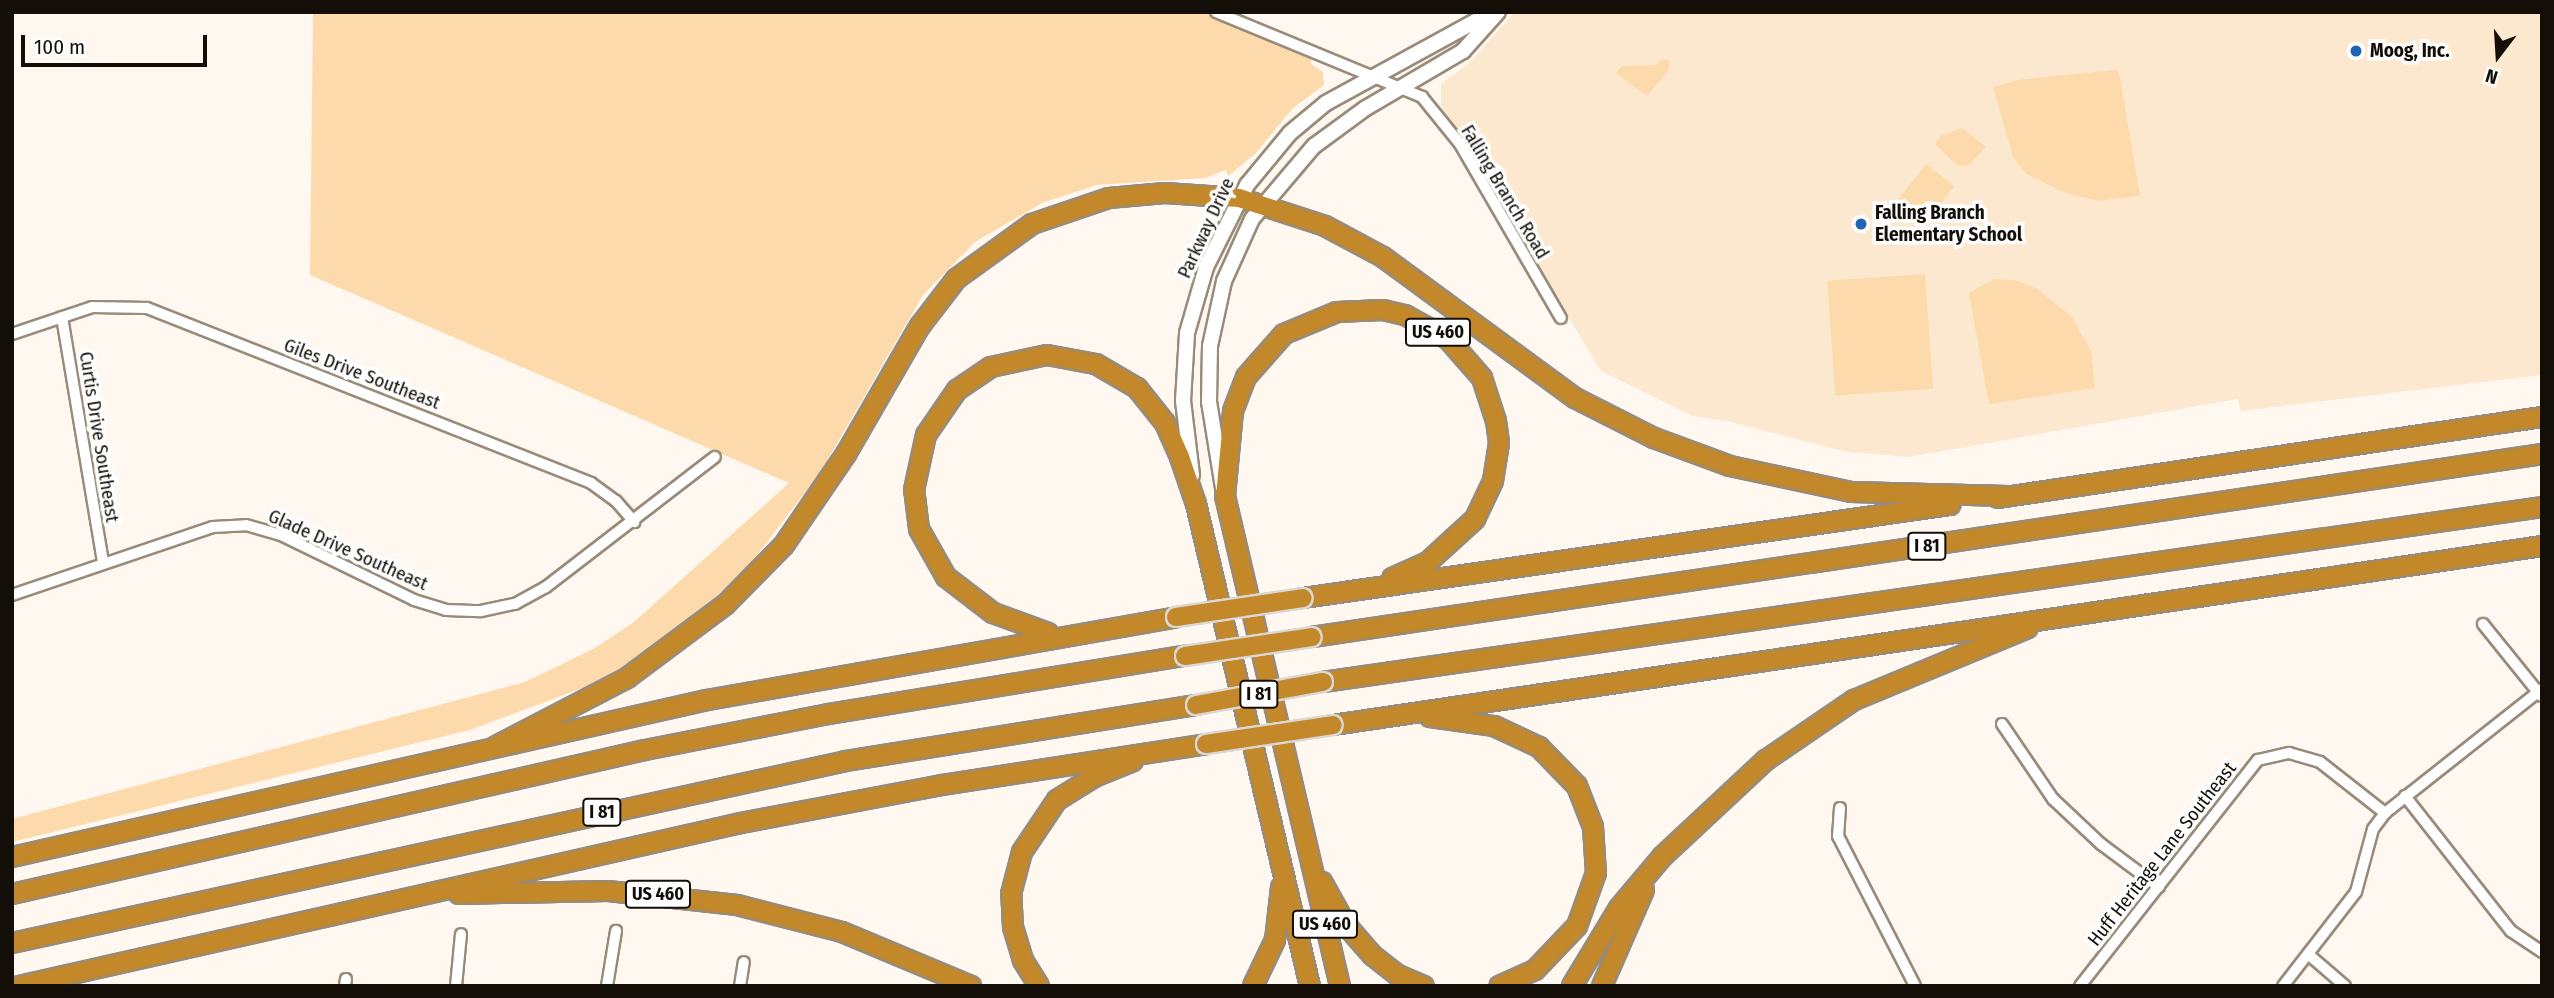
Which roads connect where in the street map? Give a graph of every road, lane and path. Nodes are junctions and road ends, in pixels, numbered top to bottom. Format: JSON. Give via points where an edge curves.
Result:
{"nodes":[{"id":1,"x":1216,"y":12,"type":"edge"},
{"id":2,"x":1492,"y":12,"type":"edge"},
{"id":3,"x":1499,"y":12,"type":"edge"},
{"id":4,"x":1371,"y":76,"type":"junction"},
{"id":5,"x":1402,"y":87,"type":"junction"},
{"id":6,"x":1239,"y":198,"type":"junction"},
{"id":7,"x":1263,"y":203,"type":"junction"},
{"id":8,"x":62,"y":317,"type":"junction"},
{"id":9,"x":1561,"y":318,"type":"dead end"},
{"id":10,"x":12,"y":334,"type":"edge"},
{"id":11,"x":2542,"y":417,"type":"edge"},
{"id":12,"x":2542,"y":454,"type":"edge"},
{"id":13,"x":715,"y":457,"type":"dead end"},
{"id":14,"x":1225,"y":496,"type":"junction"},
{"id":15,"x":2008,"y":496,"type":"junction"},
{"id":16,"x":1196,"y":504,"type":"junction"},
{"id":17,"x":2542,"y":507,"type":"edge"},
{"id":18,"x":634,"y":522,"type":"junction"},
{"id":19,"x":2542,"y":546,"type":"edge"},
{"id":20,"x":103,"y":563,"type":"junction"},
{"id":21,"x":1366,"y":589,"type":"junction"},
{"id":22,"x":12,"y":595,"type":"edge"},
{"id":23,"x":2055,"y":617,"type":"junction"},
{"id":24,"x":2483,"y":624,"type":"dead end"},
{"id":25,"x":1055,"y":635,"type":"junction"},
{"id":26,"x":2541,"y":692,"type":"edge"},
{"id":27,"x":1399,"y":715,"type":"junction"},
{"id":28,"x":2002,"y":724,"type":"dead end"},
{"id":29,"x":496,"y":746,"type":"junction"},
{"id":30,"x":1158,"y":751,"type":"junction"},
{"id":31,"x":2405,"y":796,"type":"junction"},
{"id":32,"x":1840,"y":808,"type":"dead end"},
{"id":33,"x":2385,"y":813,"type":"junction"},
{"id":34,"x":1664,"y":856,"type":"junction"},
{"id":35,"x":12,"y":857,"type":"edge"},
{"id":36,"x":1311,"y":862,"type":"junction"},
{"id":37,"x":1282,"y":863,"type":"junction"},
{"id":38,"x":2159,"y":887,"type":"junction"},
{"id":39,"x":12,"y":894,"type":"edge"},
{"id":40,"x":417,"y":895,"type":"junction"},
{"id":41,"x":616,"y":931,"type":"dead end"},
{"id":42,"x":461,"y":934,"type":"dead end"},
{"id":43,"x":12,"y":943,"type":"edge"},
{"id":44,"x":891,"y":950,"type":"junction"},
{"id":45,"x":2542,"y":953,"type":"edge"},
{"id":46,"x":2308,"y":954,"type":"junction"},
{"id":47,"x":744,"y":962,"type":"dead end"},
{"id":48,"x":19,"y":986,"type":"edge"},
{"id":49,"x":456,"y":986,"type":"edge"},
{"id":50,"x":607,"y":986,"type":"edge"},
{"id":51,"x":740,"y":986,"type":"edge"},
{"id":52,"x":942,"y":986,"type":"edge"},
{"id":53,"x":971,"y":986,"type":"edge"},
{"id":54,"x":1039,"y":986,"type":"edge"},
{"id":55,"x":1253,"y":986,"type":"edge"},
{"id":56,"x":1310,"y":986,"type":"edge"},
{"id":57,"x":1340,"y":986,"type":"edge"},
{"id":58,"x":1424,"y":986,"type":"edge"},
{"id":59,"x":1499,"y":986,"type":"edge"},
{"id":60,"x":1572,"y":986,"type":"edge"},
{"id":61,"x":1602,"y":986,"type":"edge"},
{"id":62,"x":1915,"y":986,"type":"edge"},
{"id":63,"x":2080,"y":986,"type":"edge"},
{"id":64,"x":2283,"y":986,"type":"edge"},
{"id":65,"x":2345,"y":986,"type":"edge"}],
"edges":[{"from":1,"to":4,"type":"street","name":"Falling Branch Road"},
{"from":2,"to":4,"type":"street","name":"Parkway Drive"},
{"from":3,"to":5,"type":"street","name":"Parkway Drive","via":[[1463,51]]},
{"from":4,"to":5,"type":"street","name":"Falling Branch Road"},
{"from":4,"to":6,"type":"street","name":"Parkway Drive","via":[[1307,117],[1255,172]]},
{"from":5,"to":7,"type":"street","name":"Parkway Drive","via":[[1321,140]]},
{"from":5,"to":9,"type":"street","name":"Falling Branch Road","via":[[1422,97],[1461,144]]},
{"from":6,"to":7,"type":"highway"},
{"from":6,"to":16,"type":"street","name":"Parkway Drive","via":[[1203,275],[1185,344],[1184,412]]},
{"from":6,"to":29,"type":"highway","via":[[1166,193],[1088,202],[1032,224],[984,254],[932,307],[846,454],[784,545],[724,605],[627,678]]},
{"from":7,"to":14,"type":"street","name":"Parkway Drive","via":[[1242,235],[1224,281],[1210,346],[1209,402]]},
{"from":7,"to":15,"type":"highway","via":[[1367,247],[1575,398],[1693,454],[1769,476],[1851,492]]},
{"from":8,"to":10,"type":"street","name":"Giles Drive Southeast"},
{"from":8,"to":18,"type":"street","name":"Giles Drive Southeast","via":[[106,305],[167,314],[591,482],[616,500]]},
{"from":8,"to":20,"type":"street","name":"Curtis Drive Southeast"},
{"from":11,"to":15,"type":"highway"},
{"from":12,"to":39,"type":"highway","number":"I 81","bridge":true,"via":[[842,711],[645,750]]},
{"from":13,"to":18,"type":"street","name":"Glade Drive Southeast"},
{"from":14,"to":21,"type":"highway","number":"US 460","via":[[1233,411],[1247,377],[1268,347],[1299,325],[1337,312],[1383,310],[1427,324],[1468,358],[1482,378],[1496,421],[1496,472],[1475,519],[1446,549],[1410,571]]},
{"from":14,"to":36,"type":"highway","number":"US 460"},
{"from":15,"to":21,"type":"highway"},
{"from":16,"to":25,"type":"highway","via":[[1158,413],[1137,388],[1108,369],[1079,358],[1032,356],[991,367],[957,390],[933,421],[919,451],[914,490],[919,529],[934,562],[960,591],[1012,623]]},
{"from":16,"to":37,"type":"highway","number":"US 460"},
{"from":17,"to":43,"type":"highway","number":"I 81","bridge":true,"via":[[1323,682],[781,774]]},
{"from":18,"to":20,"type":"street","name":"Glade Drive Southeast","via":[[546,587],[514,604],[481,611],[446,610],[414,600],[281,535],[246,525],[213,527]]},
{"from":19,"to":23,"type":"highway"},
{"from":20,"to":22,"type":"street","name":"Glade Drive Southeast"},
{"from":21,"to":25,"type":"highway","number":"US 460","bridge":true},
{"from":23,"to":27,"type":"highway"},
{"from":23,"to":34,"type":"highway","via":[[1854,700],[1756,768]]},
{"from":24,"to":26,"type":"street"},
{"from":25,"to":29,"type":"highway","number":"US 460","via":[[719,698]]},
{"from":26,"to":31,"type":"street"},
{"from":27,"to":30,"type":"highway","bridge":true},
{"from":27,"to":59,"type":"highway","via":[[1494,726],[1517,735],[1561,764],[1587,806],[1596,873],[1581,918],[1566,941],[1535,970]]},
{"from":28,"to":38,"type":"street","via":[[2053,799],[2101,844]]},
{"from":29,"to":35,"type":"highway","number":"US 460"},
{"from":30,"to":40,"type":"highway","via":[[854,800]]},
{"from":30,"to":54,"type":"highway","via":[[1073,788],[1043,816],[1021,852],[1011,894],[1013,927],[1023,960]]},
{"from":31,"to":33,"type":"street"},
{"from":31,"to":45,"type":"street","via":[[2511,931]]},
{"from":32,"to":62,"type":"street","via":[[1838,836]]},
{"from":33,"to":38,"type":"street","name":"Huff Heritage Lane Southeast","via":[[2320,762],[2289,753],[2258,760]]},
{"from":33,"to":46,"type":"street","via":[[2373,829],[2356,892]]},
{"from":34,"to":60,"type":"highway","via":[[1619,908]]},
{"from":34,"to":61,"type":"highway","via":[[1619,938]]},
{"from":36,"to":57,"type":"highway","number":"US 460"},
{"from":36,"to":58,"type":"highway","via":[[1361,944],[1384,966]]},
{"from":37,"to":55,"type":"highway","via":[[1278,930]]},
{"from":37,"to":56,"type":"highway","number":"US 460"},
{"from":38,"to":63,"type":"street","name":"Huff Heritage Lane Southeast"},
{"from":40,"to":44,"type":"highway","number":"US 460","via":[[608,891],[685,897],[792,918]]},
{"from":40,"to":48,"type":"highway","number":"US 460"},
{"from":41,"to":50,"type":"street"},
{"from":42,"to":49,"type":"street"},
{"from":44,"to":52,"type":"highway"},
{"from":44,"to":53,"type":"highway","number":"US 460"},
{"from":46,"to":64,"type":"street"},
{"from":46,"to":65,"type":"street"},
{"from":47,"to":51,"type":"street"}]}
